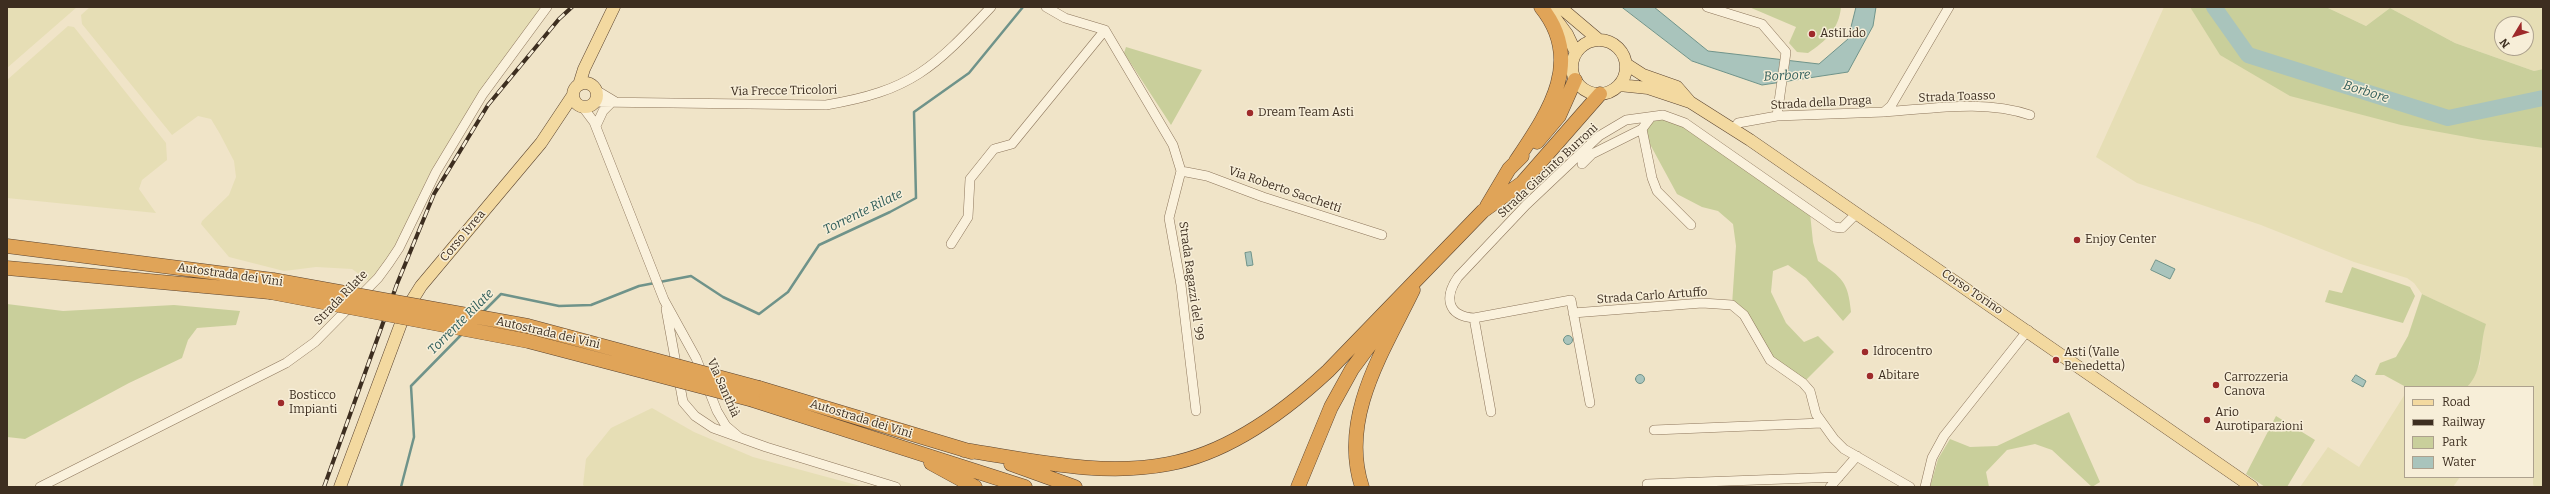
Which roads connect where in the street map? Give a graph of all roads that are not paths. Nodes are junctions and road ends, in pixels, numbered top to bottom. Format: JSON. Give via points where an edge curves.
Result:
{"nodes":[{"id":1,"x":547,"y":7,"type":"edge"},
{"id":2,"x":991,"y":7,"type":"edge"},
{"id":3,"x":1046,"y":7,"type":"edge"},
{"id":4,"x":1541,"y":7,"type":"edge"},
{"id":5,"x":1546,"y":7,"type":"edge"},
{"id":6,"x":1560,"y":7,"type":"edge"},
{"id":7,"x":1707,"y":7,"type":"edge"},
{"id":8,"x":1948,"y":7,"type":"edge"},
{"id":9,"x":611,"y":10,"type":"edge"},
{"id":10,"x":1105,"y":30,"type":"junction"},
{"id":11,"x":1599,"y":40,"type":"junction"},
{"id":12,"x":1576,"y":52,"type":"junction"},
{"id":13,"x":589,"y":63,"type":"junction"},
{"id":14,"x":1626,"y":64,"type":"junction"},
{"id":15,"x":1575,"y":80,"type":"junction"},
{"id":16,"x":1619,"y":85,"type":"junction"},
{"id":17,"x":594,"y":88,"type":"junction"},
{"id":18,"x":1600,"y":94,"type":"junction"},
{"id":19,"x":583,"y":100,"type":"junction"},
{"id":20,"x":615,"y":102,"type":"junction"},
{"id":21,"x":1690,"y":102,"type":"junction"},
{"id":22,"x":1884,"y":112,"type":"junction"},
{"id":23,"x":2030,"y":115,"type":"dead end"},
{"id":24,"x":1777,"y":116,"type":"junction"},
{"id":25,"x":1651,"y":117,"type":"junction"},
{"id":26,"x":595,"y":124,"type":"junction"},
{"id":27,"x":1642,"y":129,"type":"junction"},
{"id":28,"x":1734,"y":129,"type":"junction"},
{"id":29,"x":1516,"y":161,"type":"junction"},
{"id":30,"x":1582,"y":164,"type":"dead end"},
{"id":31,"x":1181,"y":171,"type":"junction"},
{"id":32,"x":1483,"y":211,"type":"junction"},
{"id":33,"x":1857,"y":214,"type":"junction"},
{"id":34,"x":1691,"y":224,"type":"dead end"},
{"id":35,"x":1382,"y":235,"type":"dead end"},
{"id":36,"x":951,"y":244,"type":"dead end"},
{"id":37,"x":7,"y":246,"type":"edge"},
{"id":38,"x":7,"y":268,"type":"edge"},
{"id":39,"x":1418,"y":280,"type":"junction"},
{"id":40,"x":272,"y":286,"type":"junction"},
{"id":41,"x":664,"y":300,"type":"junction"},
{"id":42,"x":1573,"y":313,"type":"junction"},
{"id":43,"x":1474,"y":318,"type":"junction"},
{"id":44,"x":2028,"y":330,"type":"junction"},
{"id":45,"x":756,"y":394,"type":"junction"},
{"id":46,"x":1590,"y":403,"type":"dead end"},
{"id":47,"x":1196,"y":411,"type":"dead end"},
{"id":48,"x":1491,"y":412,"type":"dead end"},
{"id":49,"x":802,"y":415,"type":"junction"},
{"id":50,"x":1822,"y":423,"type":"junction"},
{"id":51,"x":1654,"y":430,"type":"dead end"},
{"id":52,"x":740,"y":437,"type":"junction"},
{"id":53,"x":964,"y":450,"type":"junction"},
{"id":54,"x":1857,"y":456,"type":"junction"},
{"id":55,"x":1839,"y":477,"type":"junction"},
{"id":56,"x":1647,"y":484,"type":"dead end"},
{"id":57,"x":40,"y":487,"type":"edge"},
{"id":58,"x":340,"y":487,"type":"edge"},
{"id":59,"x":896,"y":487,"type":"edge"},
{"id":60,"x":975,"y":487,"type":"edge"},
{"id":61,"x":1025,"y":487,"type":"edge"},
{"id":62,"x":1075,"y":487,"type":"edge"},
{"id":63,"x":1298,"y":487,"type":"edge"},
{"id":64,"x":1362,"y":487,"type":"edge"},
{"id":65,"x":1830,"y":487,"type":"edge"},
{"id":66,"x":1910,"y":487,"type":"edge"},
{"id":67,"x":1924,"y":487,"type":"edge"},
{"id":68,"x":2252,"y":487,"type":"edge"}],
"edges":[{"from":1,"to":57,"type":"street","name":"Strada Rilate","via":[[475,106],[436,172],[389,263],[378,278],[316,342],[286,363]]},
{"from":2,"to":20,"type":"street","name":"Via Frecce Tricolori","via":[[950,51],[923,72],[902,84],[863,99],[826,105]]},
{"from":3,"to":10,"type":"street","via":[[1065,18]]},
{"from":4,"to":29,"type":"highway","via":[[1548,15],[1558,39],[1562,58],[1560,80],[1540,125]]},
{"from":5,"to":12,"type":"main road","via":[[1567,34]]},
{"from":6,"to":11,"type":"main road"},
{"from":7,"to":24,"type":"street","via":[[1762,24],[1786,52]]},
{"from":8,"to":22,"type":"street","name":"Strada della Draga","via":[[1890,106]]},
{"from":9,"to":13,"type":"main road","name":"Corso Ivrea"},
{"from":10,"to":31,"type":"street","via":[[1172,145]]},
{"from":10,"to":36,"type":"street","via":[[1012,144],[994,149],[970,179],[968,217]]},
{"from":11,"to":12,"type":"main road","via":[[1582,46]]},
{"from":11,"to":14,"type":"main road","via":[[1614,44],[1624,56]]},
{"from":12,"to":15,"type":"main road","via":[[1572,66]]},
{"from":13,"to":17,"type":"main road","name":"Corso Ivrea"},
{"from":13,"to":19,"type":"main road","name":"Corso Ivrea"},
{"from":14,"to":16,"type":"main road","via":[[1626,72]]},
{"from":14,"to":21,"type":"main road","name":"Corso Torino","via":[[1643,74],[1677,87]]},
{"from":15,"to":18,"type":"main road","via":[[1586,91]]},
{"from":15,"to":29,"type":"highway","via":[[1559,116],[1545,134]]},
{"from":16,"to":18,"type":"main road","via":[[1612,91]]},
{"from":16,"to":21,"type":"main road","name":"Corso Torino","via":[[1648,88]]},
{"from":17,"to":19,"type":"main road","name":"Corso Ivrea","via":[[597,95]]},
{"from":17,"to":19,"type":"main road","via":[[586,83]]},
{"from":17,"to":20,"type":"street"},
{"from":18,"to":32,"type":"highway","via":[[1522,183]]},
{"from":19,"to":20,"type":"street","name":"Via Frecce Tricolori"},
{"from":19,"to":26,"type":"street","name":"Via Santhià"},
{"from":19,"to":58,"type":"main road","name":"Corso Ivrea","via":[[561,115],[541,143],[421,286],[406,310]]},
{"from":20,"to":26,"type":"street","via":[[603,111]]},
{"from":21,"to":28,"type":"main road","name":"Corso Torino"},
{"from":22,"to":23,"type":"street","name":"Strada Toasso","via":[[1981,106],[2012,108]]},
{"from":22,"to":24,"type":"street","name":"Strada della Draga"},
{"from":24,"to":28,"type":"street","name":"Strada della Draga","via":[[1738,123]]},
{"from":25,"to":27,"type":"street"},
{"from":25,"to":33,"type":"street","name":"Strada Giacinto Burroni","via":[[1663,114],[1685,123],[1834,227],[1842,228]]},
{"from":25,"to":43,"type":"street","name":"Strada Giacinto Burroni","via":[[1626,120],[1599,136],[1526,205],[1458,277],[1450,288],[1448,298],[1454,310],[1464,317]]},
{"from":26,"to":41,"type":"street","name":"Via Santhià"},
{"from":27,"to":30,"type":"street","via":[[1592,154]]},
{"from":27,"to":34,"type":"street","via":[[1657,191]]},
{"from":28,"to":33,"type":"main road","name":"Corso Torino"},
{"from":29,"to":32,"type":"highway"},
{"from":31,"to":35,"type":"street","name":"Via Roberto Sacchetti","via":[[1206,176]]},
{"from":31,"to":47,"type":"street","name":"Strada Ragazzi del '99","via":[[1169,218],[1181,285]]},
{"from":32,"to":39,"type":"highway"},
{"from":33,"to":44,"type":"main road","name":"Corso Torino"},
{"from":37,"to":40,"type":"highway","name":"Autostrada dei Vini"},
{"from":38,"to":40,"type":"highway","name":"Autostrada dei Vini"},
{"from":39,"to":53,"type":"highway","via":[[1302,394],[1245,434],[1199,456],[1168,465],[1094,468]]},
{"from":39,"to":63,"type":"highway","via":[[1352,369],[1323,424]]},
{"from":39,"to":64,"type":"highway","via":[[1362,401],[1356,454]]},
{"from":40,"to":45,"type":"highway","name":"Autostrada dei Vini","bridge":true,"via":[[528,326]]},
{"from":41,"to":52,"type":"street","name":"Via Santhià","via":[[696,358],[717,411],[726,426]]},
{"from":41,"to":52,"type":"street","name":"Via Santhià","via":[[683,402],[695,416],[713,428]]},
{"from":42,"to":43,"type":"street","via":[[1571,300]]},
{"from":42,"to":46,"type":"street"},
{"from":42,"to":50,"type":"street","name":"Strada Carlo Artuffo","via":[[1702,303],[1732,305],[1744,315],[1770,360],[1803,382],[1810,391],[1816,414]]},
{"from":43,"to":48,"type":"street"},
{"from":44,"to":67,"type":"street","via":[[1944,436],[1932,458]]},
{"from":44,"to":68,"type":"main road","name":"Corso Torino"},
{"from":45,"to":49,"type":"highway","name":"Autostrada dei Vini"},
{"from":45,"to":53,"type":"highway","name":"Autostrada dei Vini"},
{"from":49,"to":60,"type":"highway","via":[[830,430],[929,462]]},
{"from":49,"to":61,"type":"highway","name":"Autostrada dei Vini"},
{"from":50,"to":51,"type":"street"},
{"from":50,"to":54,"type":"street","name":"Strada Carlo Artuffo","via":[[1844,449]]},
{"from":52,"to":59,"type":"street"},
{"from":53,"to":62,"type":"highway","name":"Autostrada dei Vini","via":[[1019,466]]},
{"from":54,"to":55,"type":"street"},
{"from":54,"to":66,"type":"street","name":"Strada Carlo Artuffo"},
{"from":55,"to":56,"type":"street"},
{"from":55,"to":65,"type":"street"}]}
